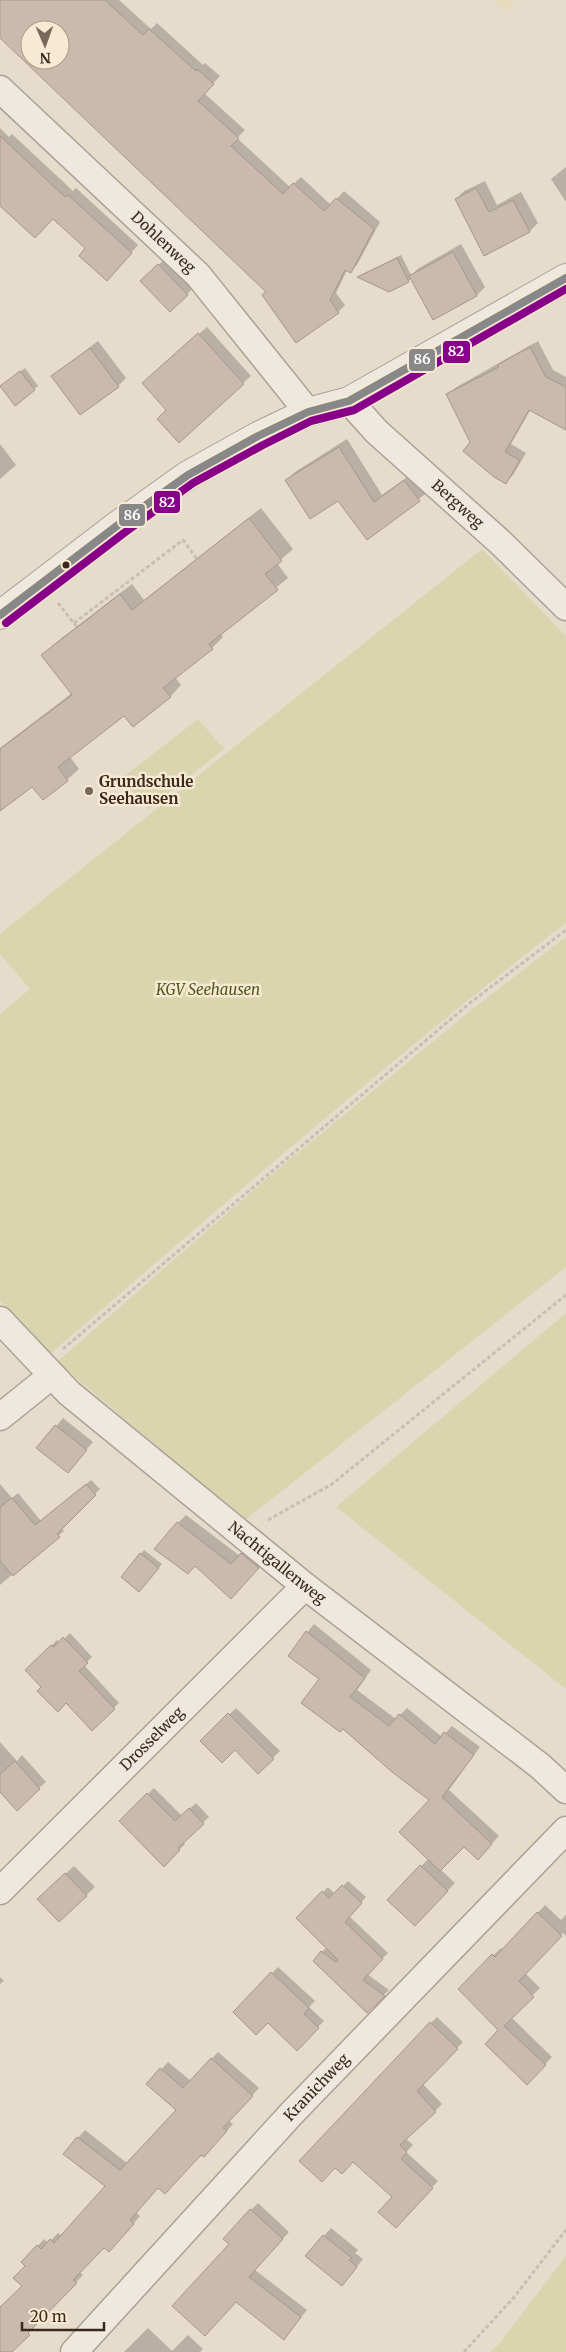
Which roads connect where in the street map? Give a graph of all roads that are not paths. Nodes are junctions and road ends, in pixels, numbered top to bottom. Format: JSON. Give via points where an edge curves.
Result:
{"nodes":[{"id":1,"x":0,"y":88,"type":"edge"},
{"id":2,"x":566,"y":278,"type":"edge"},
{"id":3,"x":349,"y":401,"type":"junction"},
{"id":4,"x":308,"y":412,"type":"junction"},
{"id":5,"x":566,"y":607,"type":"edge"},
{"id":6,"x":0,"y":615,"type":"edge"},
{"id":7,"x":0,"y":1320,"type":"edge"},
{"id":8,"x":47,"y":1371,"type":"junction"},
{"id":9,"x":0,"y":1417,"type":"edge"},
{"id":10,"x":305,"y":1586,"type":"junction"},
{"id":11,"x":566,"y":1790,"type":"edge"},
{"id":12,"x":566,"y":1830,"type":"edge"},
{"id":13,"x":0,"y":1891,"type":"edge"},
{"id":14,"x":74,"y":2352,"type":"edge"}],
"edges":[{"from":1,"to":4,"type":"street","name":"Dohlenweg","via":[[198,275]]},
{"from":2,"to":3,"type":"street"},
{"from":3,"to":4,"type":"street"},
{"from":3,"to":5,"type":"street","name":"Bergweg","via":[[378,432],[501,543]]},
{"from":4,"to":6,"type":"street","via":[[188,475]]},
{"from":7,"to":8,"type":"street","name":"Nachtigallenweg"},
{"from":8,"to":9,"type":"street"},
{"from":8,"to":10,"type":"street","name":"Nachtigallenweg","via":[[69,1393]]},
{"from":10,"to":11,"type":"street","name":"Nachtigallenweg","via":[[540,1766]]},
{"from":10,"to":13,"type":"street","name":"Drosselweg"},
{"from":12,"to":14,"type":"street","name":"Kranichweg","via":[[292,2113]]}]}
